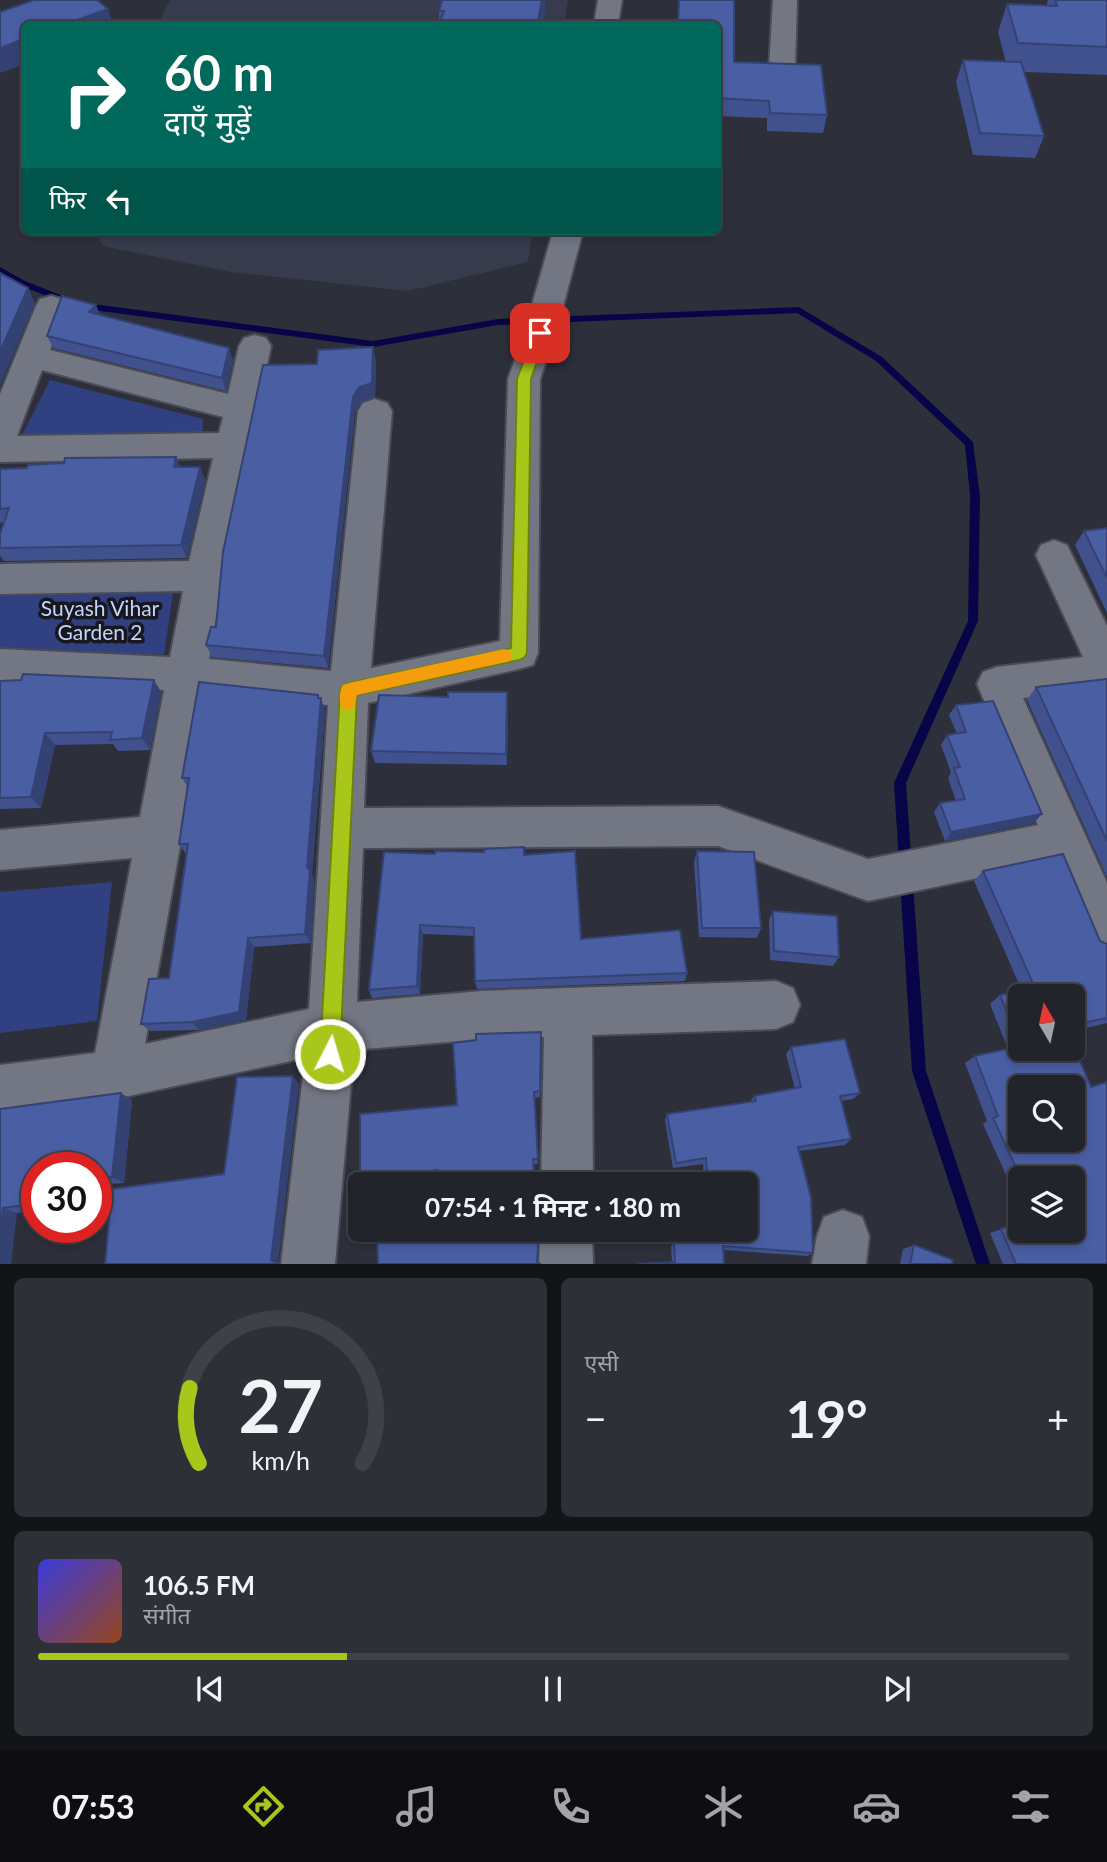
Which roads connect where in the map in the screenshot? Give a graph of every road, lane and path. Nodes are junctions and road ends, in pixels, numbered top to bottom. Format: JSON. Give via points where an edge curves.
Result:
{"nodes":[{"id":1,"x":610,"y":0,"type":"edge"},
{"id":2,"x":785,"y":0,"type":"edge"},
{"id":3,"x":606,"y":21,"type":"edge"},
{"id":4,"x":782,"y":68,"type":"edge"},
{"id":5,"x":567,"y":235,"type":"edge"},
{"id":6,"x":51,"y":306,"type":"dead end"},
{"id":7,"x":255,"y":346,"type":"dead end"},
{"id":8,"x":31,"y":356,"type":"junction"},
{"id":9,"x":375,"y":411,"type":"dead end"},
{"id":10,"x":238,"y":427,"type":"junction"},
{"id":11,"x":0,"y":436,"type":"edge"},
{"id":12,"x":0,"y":449,"type":"edge"},
{"id":13,"x":1054,"y":555,"type":"dead end"},
{"id":14,"x":204,"y":576,"type":"junction"},
{"id":15,"x":0,"y":579,"type":"edge"},
{"id":16,"x":0,"y":666,"type":"edge"},
{"id":17,"x":1107,"y":669,"type":"edge"},
{"id":18,"x":187,"y":674,"type":"junction"},
{"id":19,"x":349,"y":690,"type":"junction"},
{"id":20,"x":342,"y":828,"type":"junction"},
{"id":21,"x":160,"y":835,"type":"junction"},
{"id":22,"x":1064,"y":840,"type":"junction"},
{"id":23,"x":0,"y":850,"type":"edge"},
{"id":24,"x":1107,"y":934,"type":"edge"},
{"id":25,"x":776,"y":1005,"type":"dead end"},
{"id":26,"x":568,"y":1014,"type":"junction"},
{"id":27,"x":332,"y":1028,"type":"junction"},
{"id":28,"x":116,"y":1075,"type":"junction"},
{"id":29,"x":0,"y":1090,"type":"edge"},
{"id":30,"x":566,"y":1172,"type":"edge"},
{"id":31,"x":566,"y":1242,"type":"edge"},
{"id":32,"x":308,"y":1264,"type":"edge"},
{"id":33,"x":566,"y":1264,"type":"edge"}],
"edges":[{"from":1,"to":3,"type":"street"},
{"from":2,"to":4,"type":"street"},
{"from":5,"to":19,"type":"street","via":[[524,379],[519,653]]},
{"from":6,"to":8,"type":"street"},
{"from":7,"to":10,"type":"street"},
{"from":8,"to":10,"type":"street"},
{"from":8,"to":11,"type":"street"},
{"from":9,"to":19,"type":"street"},
{"from":10,"to":12,"type":"street"},
{"from":10,"to":14,"type":"street"},
{"from":13,"to":17,"type":"street"},
{"from":14,"to":15,"type":"street"},
{"from":14,"to":18,"type":"street"},
{"from":16,"to":18,"type":"street"},
{"from":17,"to":22,"type":"street","via":[[997,684]]},
{"from":18,"to":19,"type":"street"},
{"from":18,"to":21,"type":"street"},
{"from":19,"to":20,"type":"street"},
{"from":20,"to":22,"type":"street","via":[[718,826],[868,880]]},
{"from":20,"to":27,"type":"street"},
{"from":21,"to":23,"type":"street"},
{"from":21,"to":28,"type":"street"},
{"from":22,"to":24,"type":"street"},
{"from":25,"to":26,"type":"street"},
{"from":26,"to":27,"type":"street","via":[[482,1015]]},
{"from":26,"to":30,"type":"street"},
{"from":27,"to":28,"type":"street"},
{"from":27,"to":32,"type":"street"},
{"from":28,"to":29,"type":"street"},
{"from":31,"to":33,"type":"street"}]}
